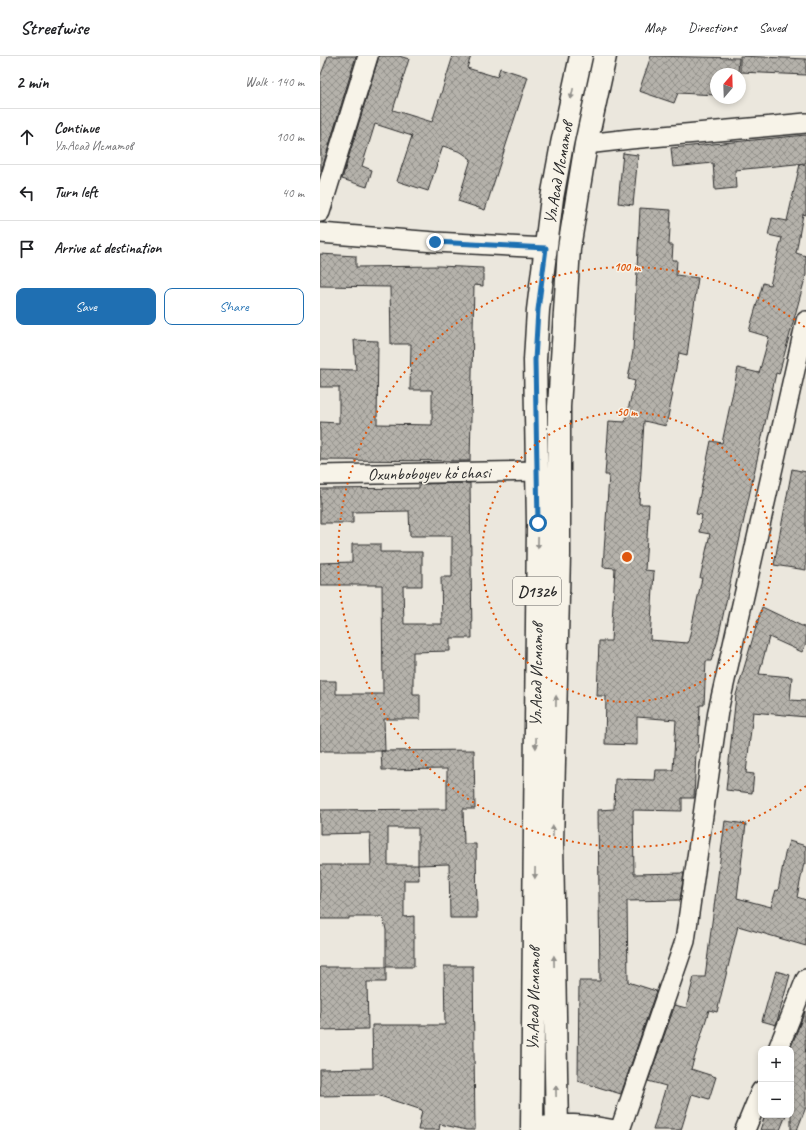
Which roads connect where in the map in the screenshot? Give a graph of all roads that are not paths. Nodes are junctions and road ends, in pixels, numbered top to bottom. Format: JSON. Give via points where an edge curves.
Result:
{"nodes":[{"id":1,"x":368,"y":56,"type":"edge"},
{"id":2,"x":581,"y":56,"type":"edge"},
{"id":3,"x":605,"y":56,"type":"edge"},
{"id":4,"x":806,"y":123,"type":"edge"},
{"id":5,"x":586,"y":144,"type":"junction"},
{"id":6,"x":320,"y":212,"type":"edge"},
{"id":7,"x":320,"y":233,"type":"edge"},
{"id":8,"x":546,"y":248,"type":"junction"},
{"id":9,"x":806,"y":321,"type":"edge"},
{"id":10,"x":537,"y":471,"type":"junction"},
{"id":11,"x":320,"y":475,"type":"edge"},
{"id":12,"x":806,"y":979,"type":"edge"},
{"id":13,"x":779,"y":1046,"type":"edge"},
{"id":14,"x":758,"y":1098,"type":"edge"},
{"id":15,"x":557,"y":1127,"type":"edge"},
{"id":16,"x":532,"y":1129,"type":"edge"},
{"id":17,"x":614,"y":1130,"type":"edge"},
{"id":18,"x":620,"y":1130,"type":"edge"},
{"id":19,"x":745,"y":1130,"type":"edge"}],
"edges":[{"from":1,"to":6,"type":"street"},
{"from":2,"to":8,"type":"main road","name":"Ул.Асад Исматов","number":"D132b","one_way":true,"via":[[562,144]]},
{"from":3,"to":5,"type":"main road","name":"Ул.Асад Исматов","number":"D132b"},
{"from":4,"to":5,"type":"street"},
{"from":15,"to":5,"type":"main road","name":"Ул.Асад Исматов","number":"D132b","one_way":true,"via":[[552,843],[559,555],[559,407],[569,248]]},
{"from":7,"to":8,"type":"street"},
{"from":8,"to":10,"type":"main road","name":"Ул.Асад Исматов","number":"D132b","via":[[535,360]]},
{"from":9,"to":18,"type":"street","via":[[718,711],[685,940]]},
{"from":10,"to":11,"type":"street","name":"Oxunboboyev koʻchasi"},
{"from":10,"to":16,"type":"main road","name":"Ул.Асад Исматов","number":"D132b","one_way":true},
{"from":12,"to":13,"type":"street"},
{"from":14,"to":19,"type":"street"},
{"from":15,"to":16,"type":"street"},
{"from":15,"to":17,"type":"street","via":[[584,1124]]}]}
